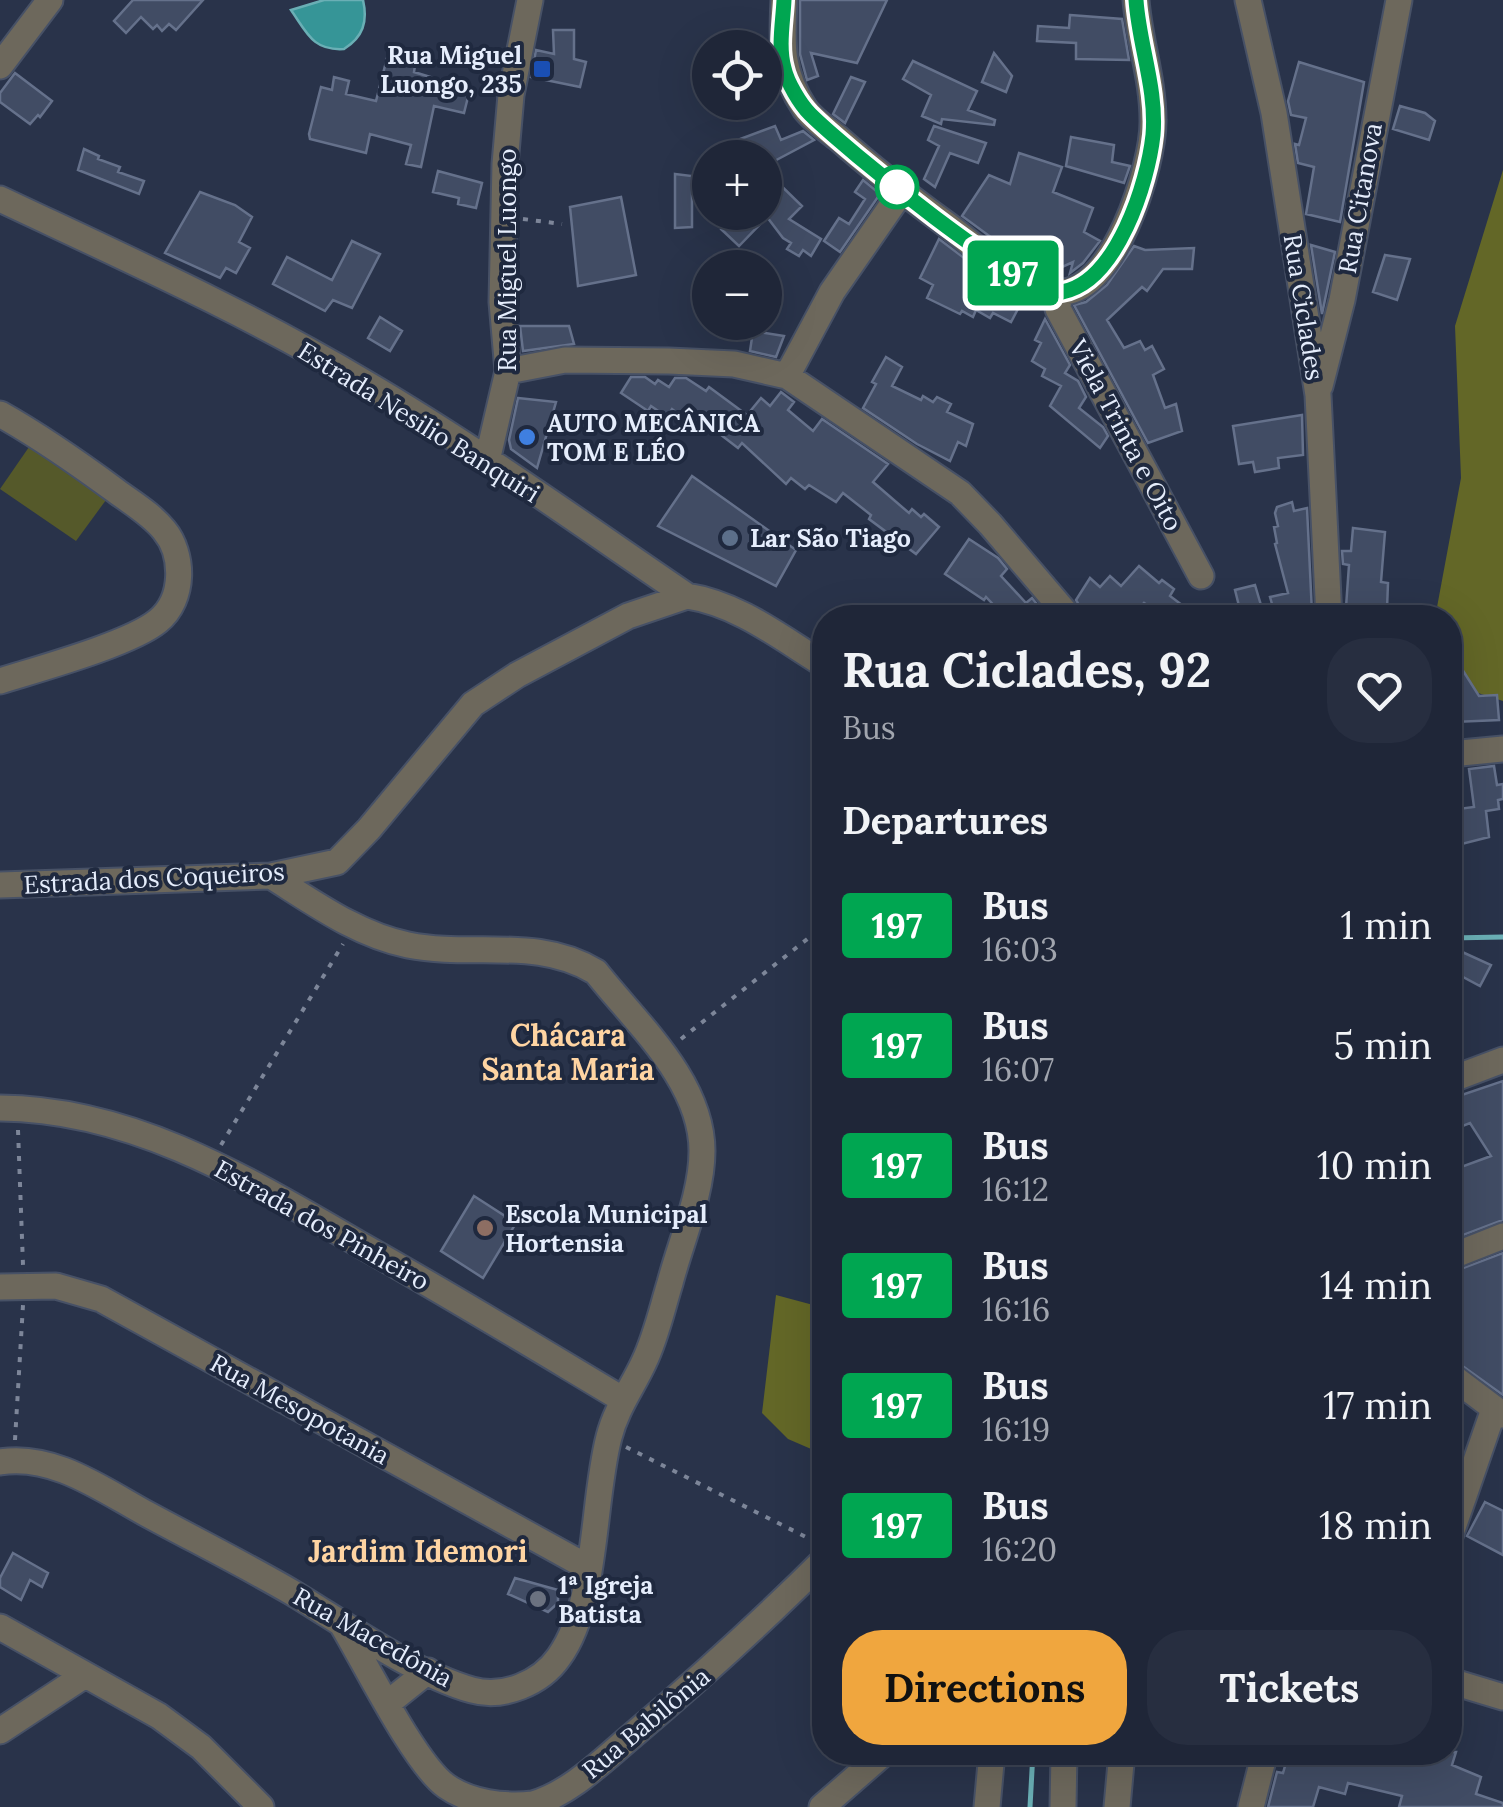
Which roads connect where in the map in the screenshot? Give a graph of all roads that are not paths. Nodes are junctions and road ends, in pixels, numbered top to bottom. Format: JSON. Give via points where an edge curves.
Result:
{"nodes":[{"id":1,"x":50,"y":0,"type":"edge"},
{"id":2,"x":530,"y":0,"type":"edge"},
{"id":3,"x":784,"y":0,"type":"edge"},
{"id":4,"x":1136,"y":0,"type":"edge"},
{"id":5,"x":1248,"y":0,"type":"edge"},
{"id":6,"x":1398,"y":0,"type":"edge"},
{"id":7,"x":0,"y":66,"type":"edge"},
{"id":8,"x":902,"y":191,"type":"junction"},
{"id":9,"x":0,"y":199,"type":"edge"},
{"id":10,"x":1059,"y":293,"type":"junction"},
{"id":11,"x":508,"y":371,"type":"junction"},
{"id":12,"x":787,"y":376,"type":"junction"},
{"id":13,"x":1318,"y":395,"type":"junction"},
{"id":14,"x":0,"y":414,"type":"edge"},
{"id":15,"x":488,"y":460,"type":"junction"},
{"id":16,"x":1201,"y":576,"type":"dead end"},
{"id":17,"x":687,"y":596,"type":"junction"},
{"id":18,"x":1059,"y":605,"type":"edge"},
{"id":19,"x":1328,"y":605,"type":"edge"},
{"id":20,"x":812,"y":657,"type":"edge"},
{"id":21,"x":0,"y":682,"type":"edge"},
{"id":22,"x":1503,"y":748,"type":"edge"},
{"id":23,"x":1462,"y":753,"type":"edge"},
{"id":24,"x":271,"y":876,"type":"junction"},
{"id":25,"x":0,"y":885,"type":"edge"},
{"id":26,"x":1503,"y":1060,"type":"edge"},
{"id":27,"x":1462,"y":1075,"type":"edge"},
{"id":28,"x":9,"y":1108,"type":"edge"},
{"id":29,"x":1503,"y":1236,"type":"edge"},
{"id":30,"x":1462,"y":1252,"type":"edge"},
{"id":31,"x":12,"y":1285,"type":"edge"},
{"id":32,"x":1462,"y":1384,"type":"edge"},
{"id":33,"x":622,"y":1400,"type":"junction"},
{"id":34,"x":1499,"y":1412,"type":"edge"},
{"id":35,"x":7,"y":1461,"type":"edge"},
{"id":36,"x":1462,"y":1506,"type":"edge"},
{"id":37,"x":589,"y":1568,"type":"junction"},
{"id":38,"x":812,"y":1572,"type":"edge"},
{"id":39,"x":343,"y":1626,"type":"junction"},
{"id":40,"x":0,"y":1627,"type":"edge"},
{"id":41,"x":428,"y":1671,"type":"junction"},
{"id":42,"x":85,"y":1675,"type":"junction"},
{"id":43,"x":1462,"y":1684,"type":"edge"},
{"id":44,"x":1503,"y":1697,"type":"edge"},
{"id":45,"x":388,"y":1703,"type":"junction"},
{"id":46,"x":0,"y":1731,"type":"edge"},
{"id":47,"x":870,"y":1765,"type":"edge"},
{"id":48,"x":991,"y":1765,"type":"edge"},
{"id":49,"x":1064,"y":1765,"type":"edge"},
{"id":50,"x":1121,"y":1765,"type":"edge"},
{"id":51,"x":1262,"y":1765,"type":"edge"},
{"id":52,"x":260,"y":1807,"type":"edge"},
{"id":53,"x":822,"y":1807,"type":"edge"},
{"id":54,"x":988,"y":1807,"type":"edge"},
{"id":55,"x":1063,"y":1807,"type":"edge"},
{"id":56,"x":1117,"y":1807,"type":"edge"},
{"id":57,"x":1251,"y":1807,"type":"edge"}],
"edges":[{"from":1,"to":7,"type":"street"},
{"from":2,"to":11,"type":"street","name":"Rua Miguel Luongo","via":[[510,96],[504,184]]},
{"from":3,"to":8,"type":"street","via":[[784,70],[806,111]]},
{"from":4,"to":10,"type":"street","via":[[1152,96],[1145,176],[1102,266]]},
{"from":5,"to":13,"type":"street","name":"Rua Ciclades","via":[[1274,113]]},
{"from":6,"to":13,"type":"street","name":"Rua Citanova"},
{"from":8,"to":10,"type":"street","via":[[1011,272]]},
{"from":8,"to":12,"type":"street","via":[[832,292]]},
{"from":9,"to":15,"type":"street","name":"Estrada Nesilio Banquiri","via":[[211,299],[364,382]]},
{"from":10,"to":16,"type":"street","name":"Viela Trinta e Oito","via":[[1058,309]]},
{"from":11,"to":12,"type":"street","via":[[564,360],[669,361],[734,364]]},
{"from":11,"to":15,"type":"street","name":"Rua Miguel Luongo"},
{"from":12,"to":18,"type":"street","via":[[960,494]]},
{"from":13,"to":19,"type":"street","name":"Rua Ciclades"},
{"from":14,"to":21,"type":"street","via":[[154,518],[176,550],[178,568],[177,590],[160,620]]},
{"from":15,"to":17,"type":"street","name":"Estrada Nesilio Banquiri"},
{"from":17,"to":20,"type":"street","name":"Estrada Nesilio Banquiri","via":[[737,610]]},
{"from":17,"to":24,"type":"street","name":"Estrada dos Coqueiros","via":[[628,616],[473,704],[337,862]]},
{"from":22,"to":23,"type":"street"},
{"from":24,"to":25,"type":"street","name":"Estrada dos Coqueiros"},
{"from":24,"to":33,"type":"street","name":"Rua Macedônia","via":[[354,926],[405,945],[541,950],[596,972],[684,1085],[702,1152],[698,1178],[658,1325]]},
{"from":26,"to":27,"type":"street"},
{"from":28,"to":33,"type":"street","name":"Estrada dos Pinheiro","via":[[116,1124],[211,1162]]},
{"from":29,"to":30,"type":"street"},
{"from":31,"to":37,"type":"street","name":"Rua Mesopotania","via":[[56,1286],[100,1299]]},
{"from":32,"to":34,"type":"street"},
{"from":33,"to":37,"type":"street","name":"Rua Macedônia","via":[[608,1438]]},
{"from":34,"to":36,"type":"street"},
{"from":35,"to":39,"type":"street","name":"Rua Macedônia","via":[[40,1462],[78,1476]]},
{"from":37,"to":41,"type":"street","name":"Rua Macedônia","via":[[574,1628],[546,1672],[499,1692],[474,1691]]},
{"from":38,"to":45,"type":"street","name":"Rua Babilônia","via":[[734,1650],[598,1765],[531,1805],[486,1804],[444,1785]]},
{"from":39,"to":41,"type":"street","name":"Rua Macedônia"},
{"from":39,"to":45,"type":"street","name":"Rua Babilônia"},
{"from":40,"to":42,"type":"street"},
{"from":41,"to":45,"type":"street"},
{"from":42,"to":46,"type":"street"},
{"from":42,"to":52,"type":"street","via":[[202,1747]]},
{"from":43,"to":44,"type":"street"},
{"from":47,"to":53,"type":"street"},
{"from":48,"to":54,"type":"street"},
{"from":49,"to":55,"type":"street"},
{"from":50,"to":56,"type":"street"},
{"from":51,"to":57,"type":"street"}]}
